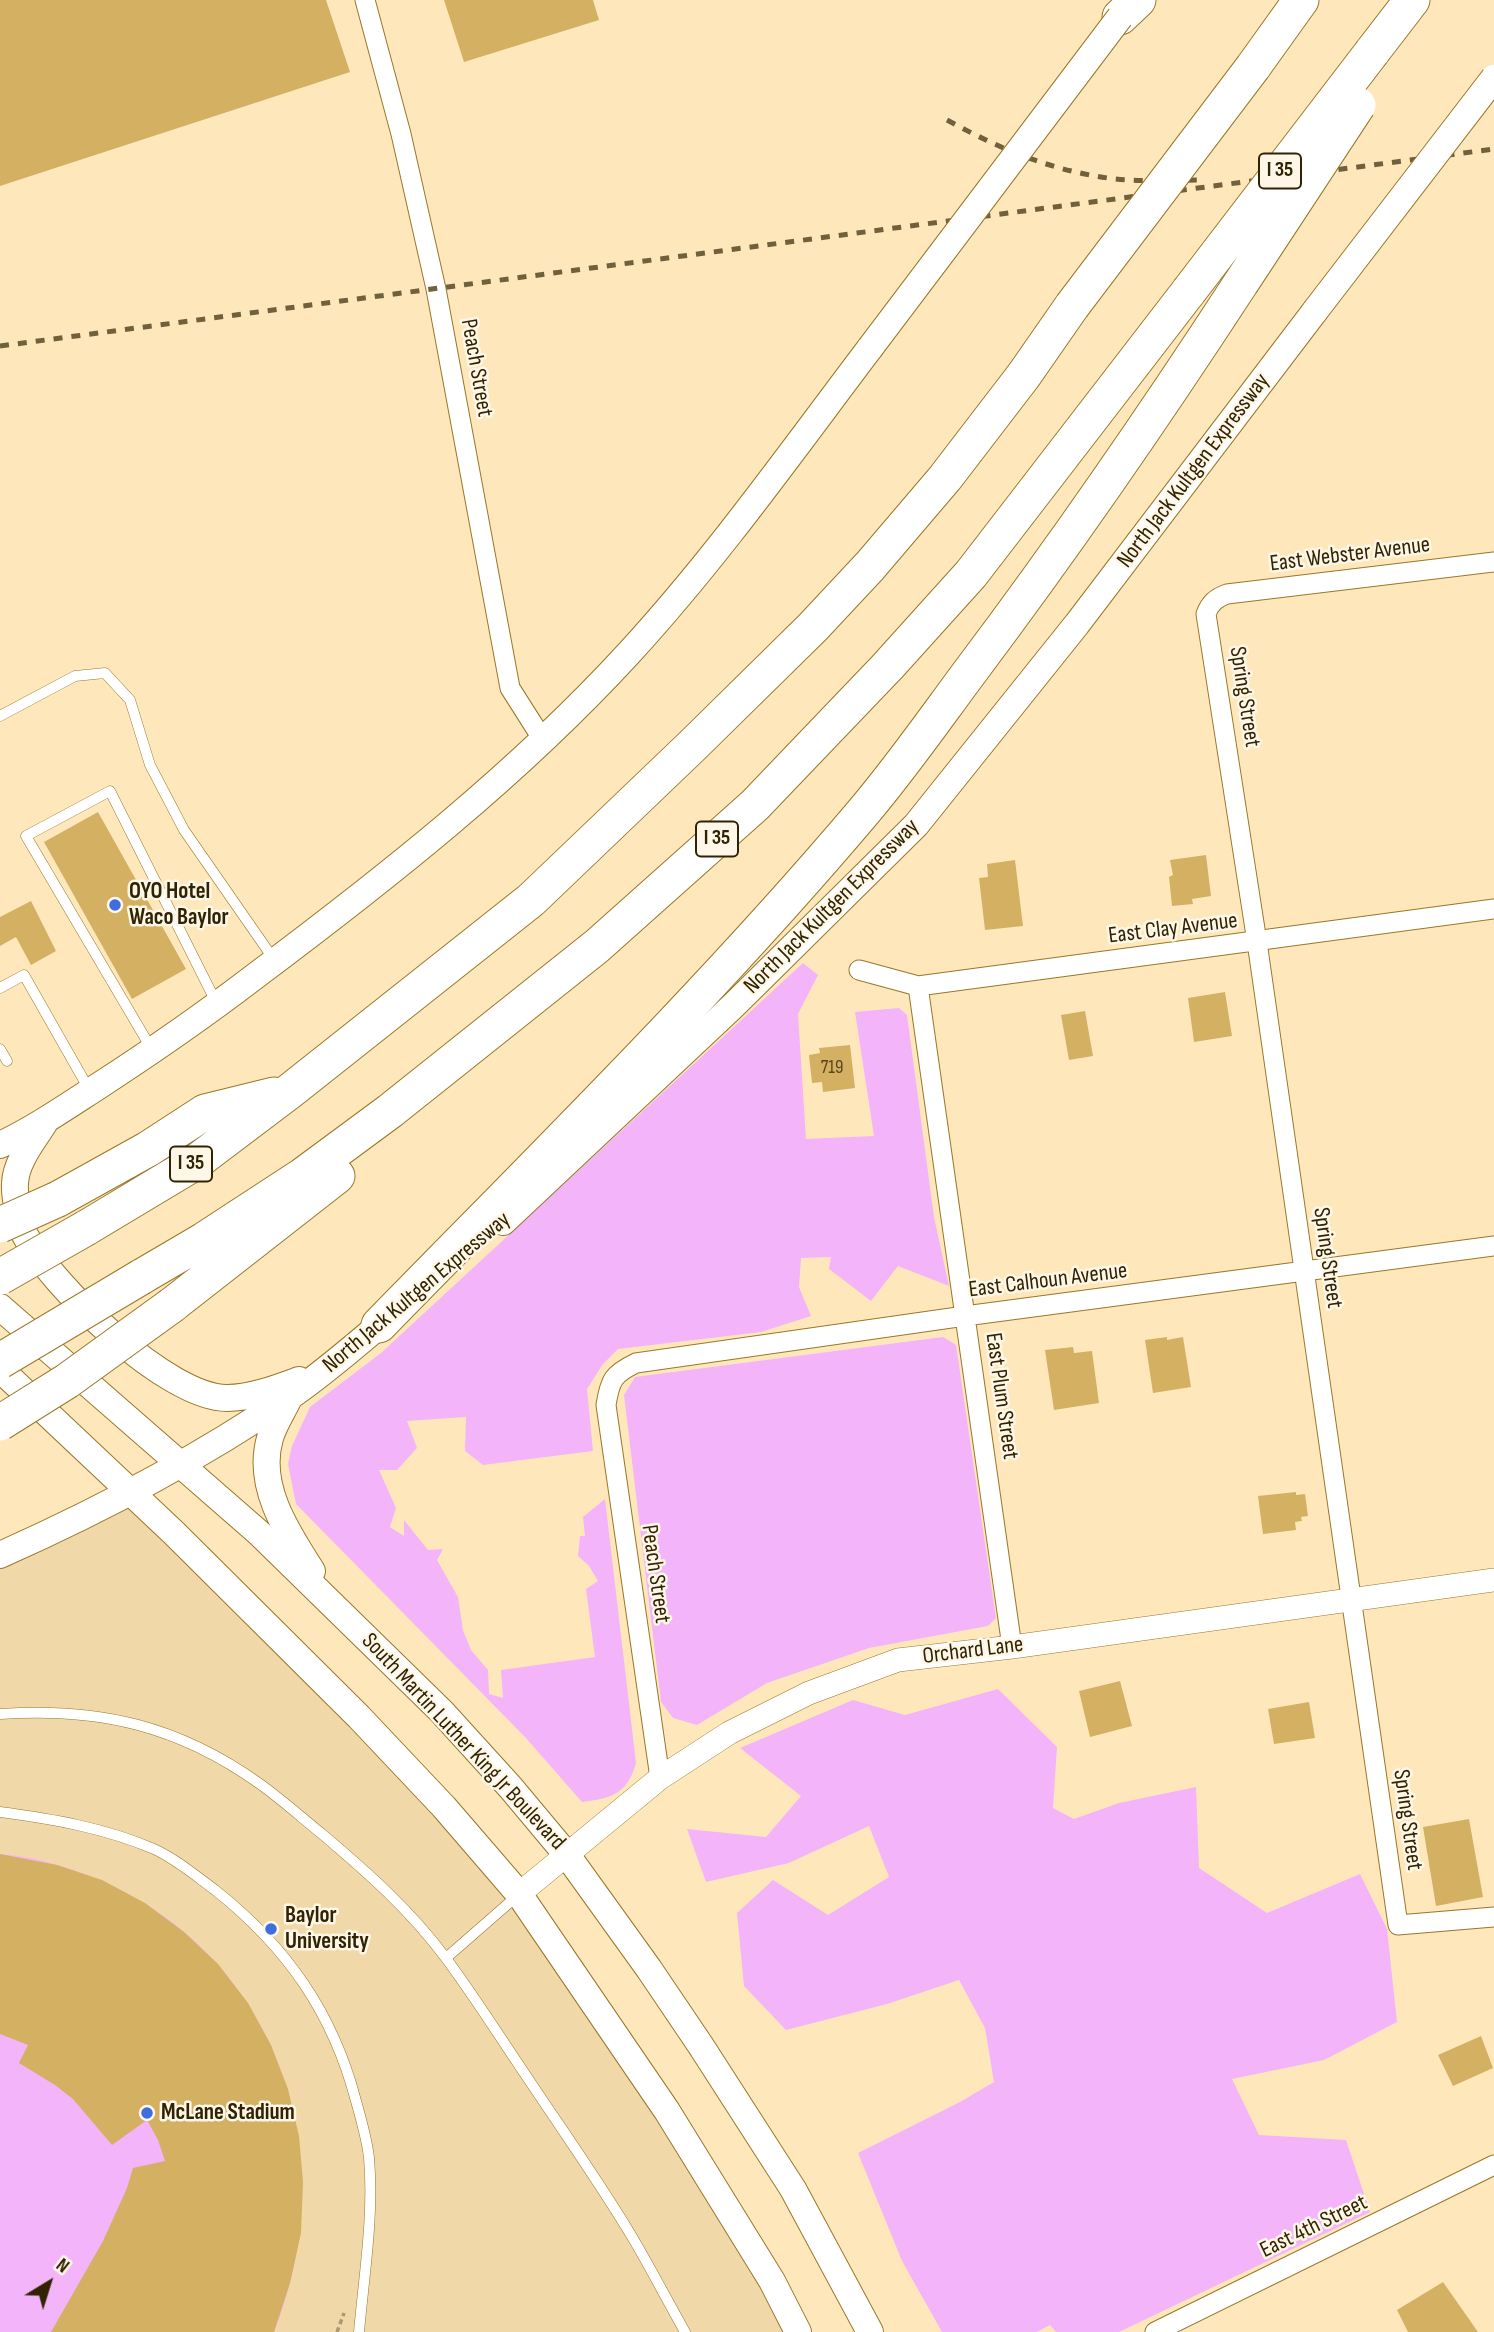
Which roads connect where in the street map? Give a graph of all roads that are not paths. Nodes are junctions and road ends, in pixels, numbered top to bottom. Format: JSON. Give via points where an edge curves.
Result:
{"nodes":[{"id":1,"x":365,"y":0,"type":"edge"},
{"id":2,"x":1301,"y":0,"type":"edge"},
{"id":3,"x":1412,"y":0,"type":"edge"},
{"id":4,"x":1427,"y":0,"type":"edge"},
{"id":5,"x":1130,"y":6,"type":"edge"},
{"id":6,"x":1383,"y":51,"type":"junction"},
{"id":7,"x":1494,"y":78,"type":"edge"},
{"id":8,"x":1494,"y":562,"type":"edge"},
{"id":9,"x":1213,"y":601,"type":"joint"},
{"id":10,"x":0,"y":716,"type":"edge"},
{"id":11,"x":543,"y":740,"type":"junction"},
{"id":12,"x":1494,"y":909,"type":"edge"},
{"id":13,"x":1257,"y":942,"type":"junction"},
{"id":14,"x":597,"y":946,"type":"junction"},
{"id":15,"x":275,"y":961,"type":"junction"},
{"id":16,"x":859,"y":970,"type":"dead end"},
{"id":17,"x":918,"y":986,"type":"junction"},
{"id":18,"x":0,"y":988,"type":"edge"},
{"id":19,"x":218,"y":1004,"type":"junction"},
{"id":20,"x":0,"y":1049,"type":"edge"},
{"id":21,"x":153,"y":1051,"type":"junction"},
{"id":22,"x":7,"y":1061,"type":"dead end"},
{"id":23,"x":90,"y":1091,"type":"junction"},
{"id":24,"x":290,"y":1091,"type":"junction"},
{"id":25,"x":46,"y":1121,"type":"junction"},
{"id":26,"x":0,"y":1145,"type":"edge"},
{"id":27,"x":0,"y":1225,"type":"edge"},
{"id":28,"x":1494,"y":1246,"type":"edge"},
{"id":29,"x":1304,"y":1272,"type":"junction"},
{"id":30,"x":0,"y":1277,"type":"edge"},
{"id":31,"x":0,"y":1307,"type":"edge"},
{"id":32,"x":965,"y":1316,"type":"junction"},
{"id":33,"x":379,"y":1325,"type":"junction"},
{"id":34,"x":349,"y":1351,"type":"junction"},
{"id":35,"x":0,"y":1362,"type":"edge"},
{"id":36,"x":0,"y":1369,"type":"edge"},
{"id":37,"x":613,"y":1377,"type":"joint"},
{"id":38,"x":290,"y":1397,"type":"junction"},
{"id":39,"x":0,"y":1423,"type":"edge"},
{"id":40,"x":181,"y":1466,"type":"junction"},
{"id":41,"x":131,"y":1492,"type":"junction"},
{"id":42,"x":0,"y":1555,"type":"edge"},
{"id":43,"x":1494,"y":1580,"type":"edge"},
{"id":44,"x":1351,"y":1600,"type":"junction"},
{"id":45,"x":334,"y":1604,"type":"junction"},
{"id":46,"x":1012,"y":1647,"type":"junction"},
{"id":47,"x":0,"y":1714,"type":"edge"},
{"id":48,"x":660,"y":1779,"type":"junction"},
{"id":49,"x":0,"y":1812,"type":"edge"},
{"id":50,"x":567,"y":1855,"type":"junction"},
{"id":51,"x":519,"y":1894,"type":"junction"},
{"id":52,"x":1494,"y":1917,"type":"edge"},
{"id":53,"x":446,"y":1958,"type":"junction"},
{"id":54,"x":1494,"y":2165,"type":"edge"},
{"id":55,"x":359,"y":2332,"type":"edge"},
{"id":56,"x":685,"y":2332,"type":"edge"},
{"id":57,"x":798,"y":2332,"type":"edge"},
{"id":58,"x":870,"y":2332,"type":"edge"},
{"id":59,"x":1155,"y":2332,"type":"edge"}],
"edges":[{"from":1,"to":11,"type":"street","name":"Peach Street","via":[[436,289],[510,688]]},
{"from":2,"to":24,"type":"highway","number":"I 35","bridge":true,"via":[[1024,375],[870,566],[531,900]]},
{"from":3,"to":6,"type":"highway","number":"I 35"},
{"from":4,"to":6,"type":"highway"},
{"from":5,"to":11,"type":"main road","bridge":true,"via":[[712,555],[629,653]]},
{"from":6,"to":14,"type":"highway","number":"I 35","bridge":true,"via":[[1189,290],[971,574],[755,804]]},
{"from":6,"to":33,"type":"highway","bridge":true,"via":[[1179,378],[1051,560],[866,808],[740,953]]},
{"from":7,"to":33,"type":"main road","name":"North Jack Kultgen Expressway","bridge":true,"via":[[1077,624],[916,825],[734,1005],[503,1222]]},
{"from":8,"to":9,"type":"street","name":"East Webster Avenue","via":[[1227,594]]},
{"from":9,"to":13,"type":"street","name":"Spring Street","via":[[1206,614]]},
{"from":10,"to":15,"type":"lane","via":[[75,676],[105,673],[130,700],[150,765],[184,830]]},
{"from":11,"to":15,"type":"main road","via":[[458,816]]},
{"from":12,"to":13,"type":"street","name":"East Clay Avenue"},
{"from":13,"to":17,"type":"street","name":"East Clay Avenue"},
{"from":13,"to":29,"type":"street","name":"Spring Street"},
{"from":14,"to":35,"type":"highway","number":"I 35","bridge":true,"via":[[335,1152],[204,1240]]},
{"from":14,"to":39,"type":"highway","bridge":true,"via":[[404,1120],[297,1209],[67,1381]]},
{"from":15,"to":19,"type":"main road"},
{"from":16,"to":17,"type":"street","name":"East Clay Avenue"},
{"from":17,"to":32,"type":"street","name":"East Plum Street"},
{"from":18,"to":23,"type":"lane","via":[[24,975]]},
{"from":19,"to":21,"type":"main road"},
{"from":19,"to":21,"type":"lane","via":[[110,791],[26,836]]},
{"from":20,"to":22,"type":"lane"},
{"from":21,"to":23,"type":"main road"},
{"from":23,"to":25,"type":"main road"},
{"from":24,"to":27,"type":"highway","bridge":true,"via":[[205,1112],[58,1199]]},
{"from":24,"to":30,"type":"highway","number":"I 35","bridge":true,"via":[[196,1162]]},
{"from":25,"to":26,"type":"main road"},
{"from":25,"to":34,"type":"main road","via":[[23,1157],[15,1183],[24,1233],[71,1296],[143,1360],[189,1388],[226,1398],[272,1390],[306,1377]]},
{"from":28,"to":29,"type":"street","name":"East Calhoun Avenue"},
{"from":29,"to":32,"type":"street","name":"East Calhoun Avenue"},
{"from":29,"to":44,"type":"street","name":"Spring Street"},
{"from":31,"to":40,"type":"main road","name":"South Martin Luther King Jr Boulevard"},
{"from":32,"to":37,"type":"street","name":"East Calhoun Avenue","via":[[636,1363]]},
{"from":32,"to":46,"type":"street","name":"East Plum Street"},
{"from":33,"to":34,"type":"main road","name":"North Jack Kultgen Expressway"},
{"from":34,"to":38,"type":"main road","name":"North Jack Kultgen Expressway"},
{"from":36,"to":41,"type":"main road"},
{"from":37,"to":48,"type":"street","name":"Peach Street","via":[[606,1405]]},
{"from":38,"to":40,"type":"main road","name":"North Jack Kultgen Expressway"},
{"from":38,"to":45,"type":"main road","via":[[270,1437],[265,1467],[270,1492]]},
{"from":40,"to":41,"type":"main road","name":"North Jack Kultgen Expressway"},
{"from":40,"to":45,"type":"main road","name":"South Martin Luther King Jr Boulevard"},
{"from":41,"to":42,"type":"main road","name":"North Jack Kultgen Expressway"},
{"from":41,"to":51,"type":"main road","via":[[359,1717]]},
{"from":43,"to":44,"type":"street","name":"Orchard Lane"},
{"from":44,"to":46,"type":"street","name":"Orchard Lane"},
{"from":44,"to":52,"type":"street","name":"Spring Street","via":[[1398,1925]]},
{"from":45,"to":50,"type":"main road","name":"South Martin Luther King Jr Boulevard","via":[[442,1712]]},
{"from":46,"to":48,"type":"street","name":"Orchard Lane","via":[[898,1660],[809,1693],[729,1733]]},
{"from":47,"to":53,"type":"lane","via":[[68,1712],[113,1718],[154,1729],[227,1762],[365,1870]]},
{"from":48,"to":50,"type":"street","name":"Orchard Lane"},
{"from":49,"to":55,"type":"lane","via":[[95,1829],[155,1850],[237,1908],[269,1937],[302,1979],[333,2033],[350,2078],[369,2156]]},
{"from":50,"to":51,"type":"street","name":"Orchard Lane"},
{"from":50,"to":58,"type":"main road","name":"South Martin Luther King Jr Boulevard","via":[[746,2115],[793,2189]]},
{"from":51,"to":53,"type":"lane"},
{"from":51,"to":57,"type":"main road","via":[[667,2111],[772,2281]]},
{"from":53,"to":56,"type":"lane","via":[[586,2164]]},
{"from":54,"to":59,"type":"street","name":"East 4th Street"}]}
